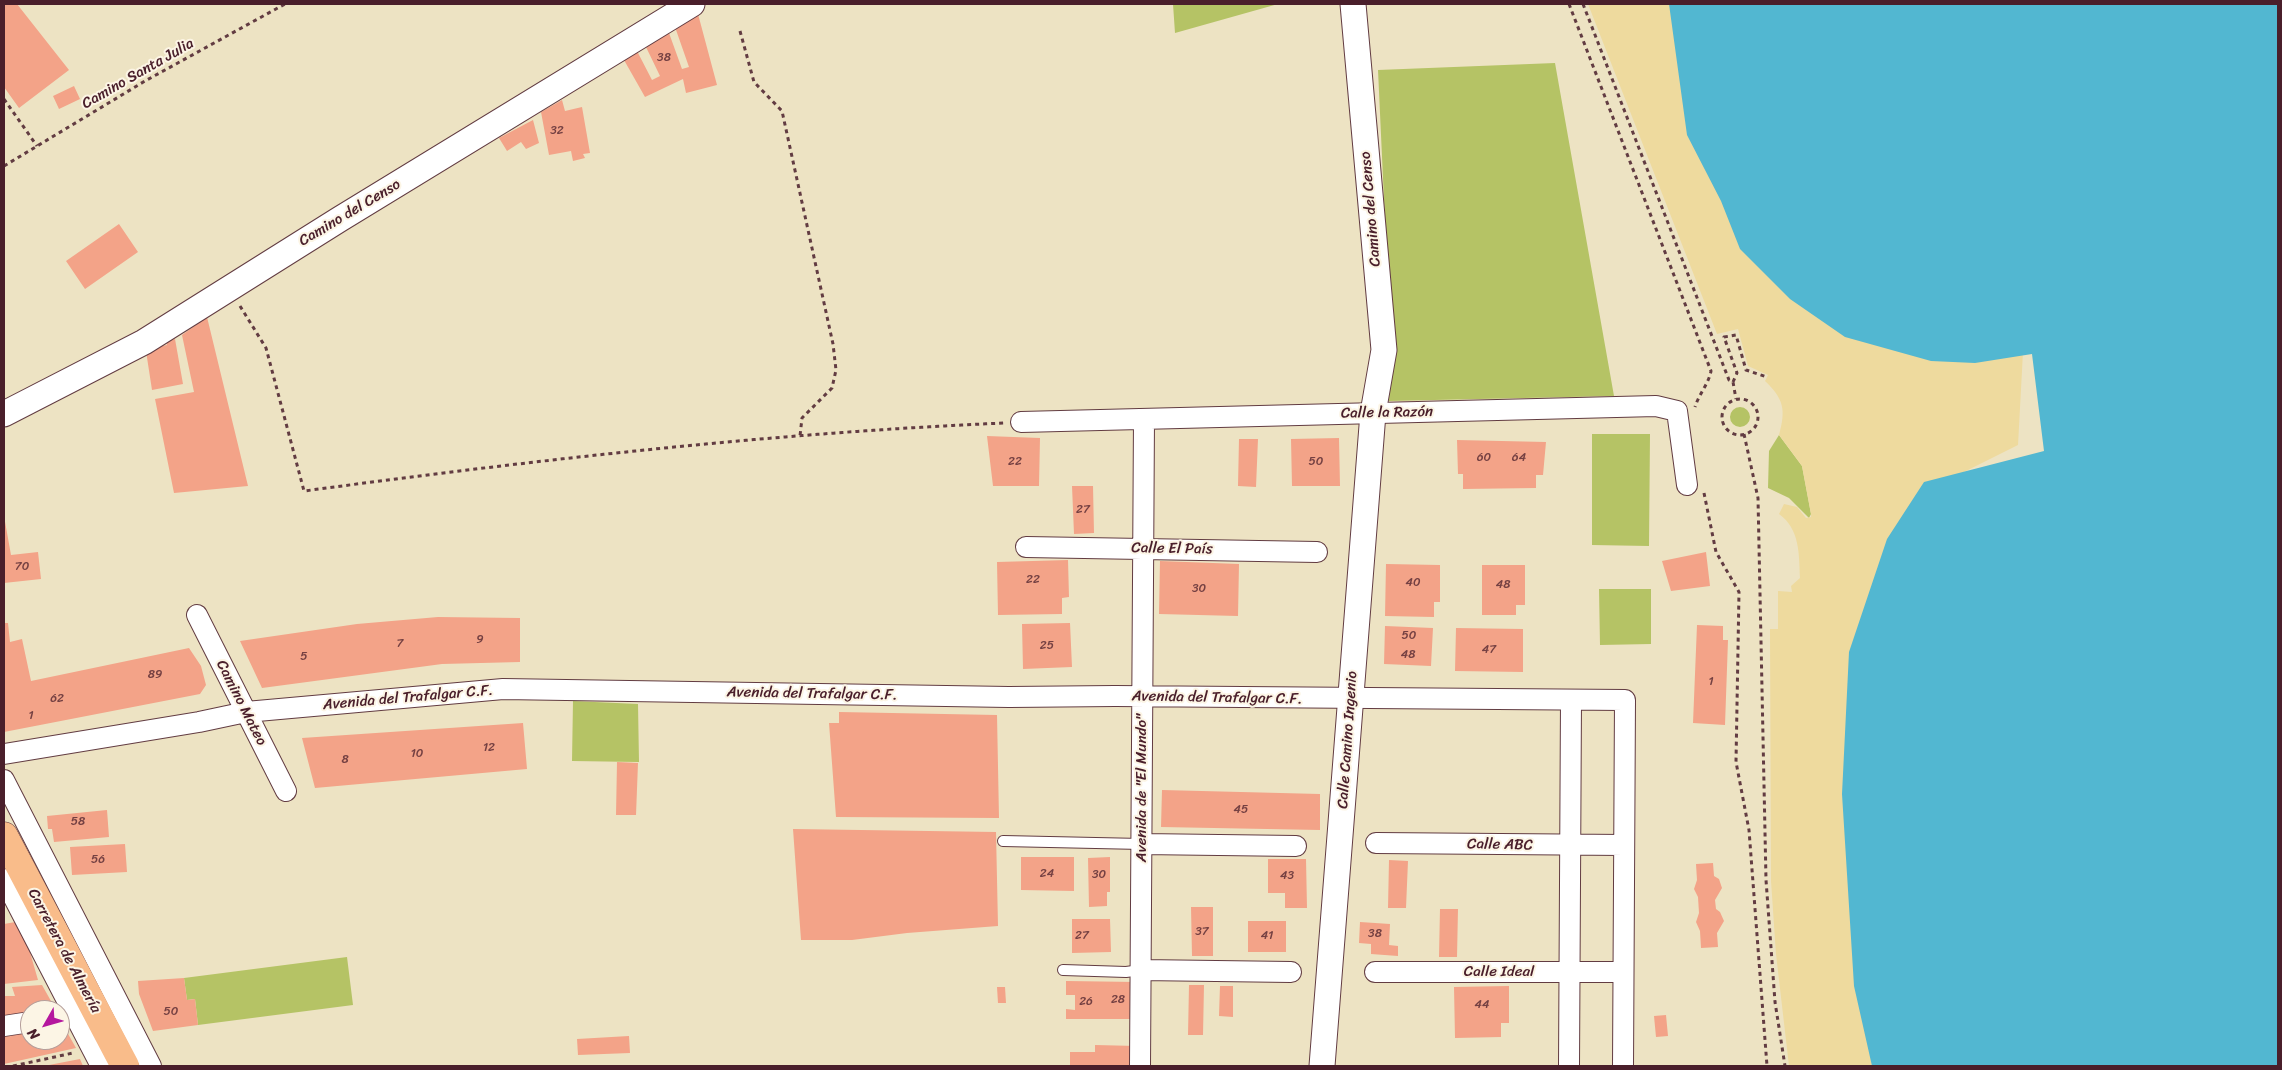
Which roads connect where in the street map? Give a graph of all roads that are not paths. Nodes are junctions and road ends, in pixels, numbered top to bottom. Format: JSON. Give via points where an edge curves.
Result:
{"nodes":[{"id":1,"x":692,"y":4,"type":"edge"},
{"id":2,"x":1353,"y":4,"type":"edge"},
{"id":3,"x":1373,"y":413,"type":"junction"},
{"id":4,"x":4,"y":414,"type":"edge"},
{"id":5,"x":1144,"y":419,"type":"junction"},
{"id":6,"x":1021,"y":422,"type":"road end"},
{"id":7,"x":1694,"y":487,"type":"road end"},
{"id":8,"x":1026,"y":547,"type":"dead end"},
{"id":9,"x":1143,"y":549,"type":"junction"},
{"id":10,"x":1317,"y":552,"type":"dead end"},
{"id":11,"x":197,"y":615,"type":"dead end"},
{"id":12,"x":1142,"y":696,"type":"junction"},
{"id":13,"x":1351,"y":699,"type":"junction"},
{"id":14,"x":1572,"y":700,"type":"junction"},
{"id":15,"x":246,"y":712,"type":"junction"},
{"id":16,"x":4,"y":754,"type":"edge"},
{"id":17,"x":4,"y":780,"type":"edge"},
{"id":18,"x":286,"y":790,"type":"dead end"},
{"id":19,"x":4,"y":836,"type":"edge"},
{"id":20,"x":1003,"y":840,"type":"dead end"},
{"id":21,"x":1376,"y":843,"type":"dead end"},
{"id":22,"x":1142,"y":844,"type":"junction"},
{"id":23,"x":1624,"y":845,"type":"junction"},
{"id":24,"x":1296,"y":846,"type":"dead end"},
{"id":25,"x":1571,"y":846,"type":"junction"},
{"id":26,"x":4,"y":879,"type":"edge"},
{"id":27,"x":1063,"y":970,"type":"dead end"},
{"id":28,"x":1141,"y":970,"type":"junction"},
{"id":29,"x":1291,"y":972,"type":"dead end"},
{"id":30,"x":1375,"y":972,"type":"dead end"},
{"id":31,"x":1570,"y":972,"type":"junction"},
{"id":32,"x":1623,"y":972,"type":"junction"},
{"id":33,"x":77,"y":1016,"type":"edge"},
{"id":34,"x":20,"y":1024,"type":"edge"},
{"id":35,"x":4,"y":1026,"type":"edge"},
{"id":36,"x":101,"y":1066,"type":"edge"},
{"id":37,"x":125,"y":1066,"type":"edge"},
{"id":38,"x":151,"y":1066,"type":"edge"},
{"id":39,"x":1140,"y":1066,"type":"edge"},
{"id":40,"x":1322,"y":1066,"type":"edge"},
{"id":41,"x":1569,"y":1066,"type":"edge"},
{"id":42,"x":1623,"y":1066,"type":"edge"}],
"edges":[{"from":1,"to":4,"type":"street","name":"Camino del Censo","via":[[144,342]]},
{"from":2,"to":3,"type":"street","name":"Camino del Censo","via":[[1384,350]]},
{"from":3,"to":5,"type":"street","name":"Calle la Razón"},
{"from":3,"to":7,"type":"street","name":"Calle la Razón","via":[[1656,406],[1677,411]]},
{"from":3,"to":13,"type":"street","name":"Calle Camino Ingenio"},
{"from":5,"to":6,"type":"street","name":"Calle la Razón"},
{"from":5,"to":9,"type":"street","name":"Avenida de \"El Mundo\""},
{"from":8,"to":9,"type":"street","name":"Calle El País"},
{"from":9,"to":10,"type":"street","name":"Calle El País"},
{"from":9,"to":12,"type":"street","name":"Avenida de \"El Mundo\""},
{"from":11,"to":15,"type":"street","name":"Camino Mateo"},
{"from":12,"to":13,"type":"street","name":"Avenida del Trafalgar C.F."},
{"from":12,"to":15,"type":"street","name":"Avenida del Trafalgar C.F.","via":[[503,689]]},
{"from":12,"to":22,"type":"street","name":"Avenida de \"El Mundo\""},
{"from":13,"to":14,"type":"street","name":"Avenida del Trafalgar C.F."},
{"from":13,"to":40,"type":"street","name":"Calle Camino Ingenio"},
{"from":14,"to":23,"type":"street","name":"Avenida del Trafalgar C.F.","via":[[1625,700]]},
{"from":14,"to":25,"type":"street"},
{"from":15,"to":16,"type":"street","name":"Avenida del Trafalgar C.F."},
{"from":15,"to":18,"type":"street","name":"Camino Mateo"},
{"from":17,"to":38,"type":"street"},
{"from":19,"to":33,"type":"highway","name":"Carretera de Almería"},
{"from":20,"to":22,"type":"lane"},
{"from":21,"to":25,"type":"street","name":"Calle ABC"},
{"from":22,"to":24,"type":"street"},
{"from":22,"to":28,"type":"street","name":"Avenida de \"El Mundo\""},
{"from":23,"to":25,"type":"street","name":"Calle ABC"},
{"from":23,"to":32,"type":"street"},
{"from":25,"to":31,"type":"street"},
{"from":26,"to":33,"type":"street"},
{"from":27,"to":28,"type":"lane"},
{"from":28,"to":29,"type":"street"},
{"from":28,"to":39,"type":"street","name":"Avenida de \"El Mundo\""},
{"from":30,"to":31,"type":"street","name":"Calle Ideal"},
{"from":31,"to":32,"type":"street","name":"Calle Ideal"},
{"from":31,"to":41,"type":"street"},
{"from":32,"to":42,"type":"street"},
{"from":33,"to":36,"type":"street"},
{"from":33,"to":37,"type":"highway","name":"Carretera de Almería"},
{"from":34,"to":35,"type":"street"}]}
